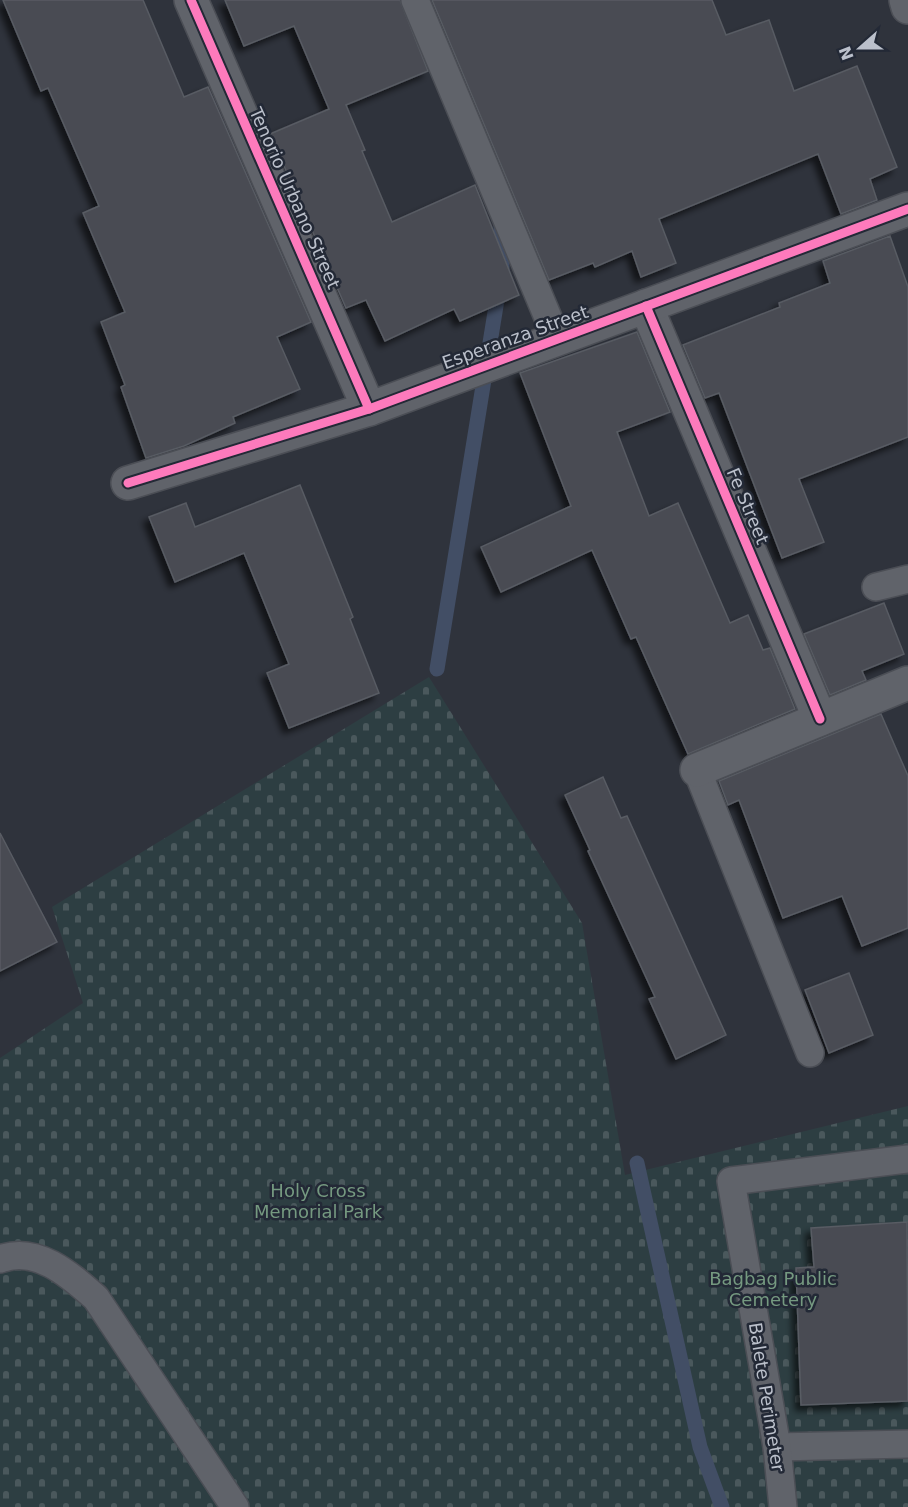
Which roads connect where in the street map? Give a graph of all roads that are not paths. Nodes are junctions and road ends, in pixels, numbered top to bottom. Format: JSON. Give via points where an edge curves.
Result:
{"nodes":[{"id":1,"x":191,"y":0,"type":"edge"},
{"id":2,"x":415,"y":0,"type":"edge"},
{"id":3,"x":906,"y":0,"type":"edge"},
{"id":4,"x":908,"y":7,"type":"edge"},
{"id":5,"x":908,"y":209,"type":"edge"},
{"id":6,"x":646,"y":306,"type":"junction"},
{"id":7,"x":557,"y":339,"type":"junction"},
{"id":8,"x":369,"y":410,"type":"junction"},
{"id":9,"x":128,"y":483,"type":"dead end"},
{"id":10,"x":908,"y":579,"type":"edge"},
{"id":11,"x":876,"y":587,"type":"dead end"},
{"id":12,"x":908,"y":683,"type":"edge"},
{"id":13,"x":820,"y":719,"type":"junction"},
{"id":14,"x":697,"y":770,"type":"joint"},
{"id":15,"x":810,"y":1053,"type":"dead end"},
{"id":16,"x":908,"y":1159,"type":"edge"},
{"id":17,"x":0,"y":1260,"type":"edge"},
{"id":18,"x":908,"y":1444,"type":"edge"},
{"id":19,"x":777,"y":1447,"type":"junction"},
{"id":20,"x":235,"y":1507,"type":"edge"},
{"id":21,"x":783,"y":1507,"type":"edge"}],
"edges":[{"from":1,"to":8,"type":"street","name":"Tenorio Urbano Street"},
{"from":2,"to":7,"type":"lane"},
{"from":3,"to":4,"type":"street"},
{"from":5,"to":6,"type":"street","name":"Esperanza Street"},
{"from":6,"to":7,"type":"street","name":"Esperanza Street"},
{"from":6,"to":13,"type":"street","name":"Fe Street"},
{"from":7,"to":8,"type":"street","name":"Esperanza Street"},
{"from":8,"to":9,"type":"street","name":"Esperanza Street"},
{"from":10,"to":11,"type":"lane"},
{"from":12,"to":13,"type":"street"},
{"from":13,"to":14,"type":"street"},
{"from":14,"to":15,"type":"lane"},
{"from":16,"to":19,"type":"lane","name":"Balete Perimeter","via":[[731,1181]]},
{"from":17,"to":20,"type":"lane","via":[[38,1257],[72,1276],[96,1298]]},
{"from":18,"to":19,"type":"lane"},
{"from":19,"to":21,"type":"lane","name":"Balete Perimeter"}]}
